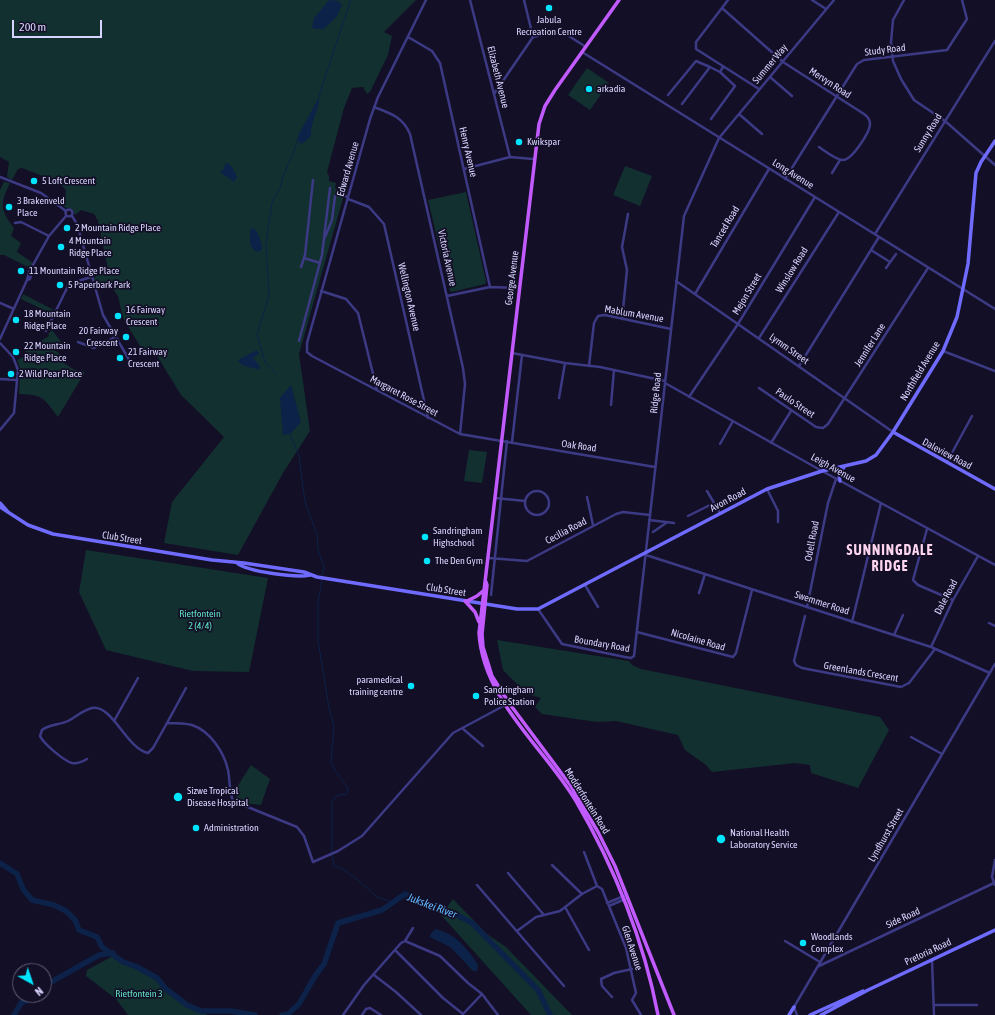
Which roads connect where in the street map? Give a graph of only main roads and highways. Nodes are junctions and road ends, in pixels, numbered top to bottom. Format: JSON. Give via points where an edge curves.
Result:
{"nodes":[{"id":1,"x":619,"y":0,"type":"edge"},
{"id":2,"x":995,"y":141,"type":"edge"},
{"id":3,"x":893,"y":432,"type":"junction"},
{"id":4,"x":845,"y":467,"type":"junction"},
{"id":5,"x":822,"y":471,"type":"joint"},
{"id":6,"x":840,"y":481,"type":"road end"},
{"id":7,"x":995,"y":488,"type":"edge"},
{"id":8,"x":0,"y":503,"type":"edge"},
{"id":9,"x":0,"y":507,"type":"edge"},
{"id":10,"x":8,"y":513,"type":"junction"},
{"id":11,"x":486,"y":582,"type":"junction"},
{"id":12,"x":483,"y":591,"type":"junction"},
{"id":13,"x":466,"y":601,"type":"junction"},
{"id":14,"x":483,"y":604,"type":"junction"},
{"id":15,"x":480,"y":625,"type":"junction"},
{"id":16,"x":507,"y":704,"type":"junction"},
{"id":17,"x":995,"y":930,"type":"edge"},
{"id":18,"x":794,"y":1007,"type":"road end"},
{"id":19,"x":820,"y":1014,"type":"edge"},
{"id":20,"x":658,"y":1015,"type":"edge"},
{"id":21,"x":674,"y":1015,"type":"edge"},
{"id":22,"x":789,"y":1015,"type":"edge"},
{"id":23,"x":810,"y":1015,"type":"edge"}],
"edges":[{"from":1,"to":11,"type":"main road","name":"George Avenue","via":[[545,106],[539,124]]},
{"from":2,"to":3,"type":"main road","name":"Northfield Avenue","via":[[978,167],[974,182],[968,264],[957,317],[943,352]]},
{"from":3,"to":4,"type":"main road","name":"Northfield Avenue","via":[[873,458]]},
{"from":3,"to":7,"type":"main road","name":"Daleview Road"},
{"from":4,"to":5,"type":"main road","name":"Northfield Avenue"},
{"from":4,"to":6,"type":"main road","via":[[839,475]]},
{"from":5,"to":14,"type":"main road","name":"Avon Road","via":[[767,489],[538,609],[521,610]]},
{"from":8,"to":10,"type":"main road","name":"Club Street"},
{"from":9,"to":10,"type":"main road","name":"Club Street"},
{"from":10,"to":13,"type":"main road","name":"Club Street","via":[[28,525],[53,534],[237,563],[266,571],[297,576],[310,575]]},
{"from":11,"to":12,"type":"main road","name":"George Avenue"},
{"from":11,"to":14,"type":"main road","name":"George Avenue"},
{"from":12,"to":13,"type":"main road"},
{"from":12,"to":14,"type":"main road","name":"George Avenue"},
{"from":13,"to":14,"type":"main road","name":"Club Street"},
{"from":13,"to":15,"type":"main road","via":[[475,612]]},
{"from":14,"to":15,"type":"main road","name":"Modderfontein Road"},
{"from":14,"to":16,"type":"main road","name":"Modderfontein Road","via":[[482,634],[486,660]]},
{"from":15,"to":16,"type":"main road","name":"Modderfontein Road","via":[[483,661],[494,686]]},
{"from":16,"to":20,"type":"main road","name":"Modderfontein Road","via":[[575,800],[601,848],[648,966]]},
{"from":16,"to":21,"type":"main road","name":"Modderfontein Road","via":[[574,792],[610,856]]},
{"from":17,"to":19,"type":"main road","name":"Pretoria Road"},
{"from":18,"to":22,"type":"main road"},
{"from":19,"to":23,"type":"main road","name":"Pretoria Road"}]}
